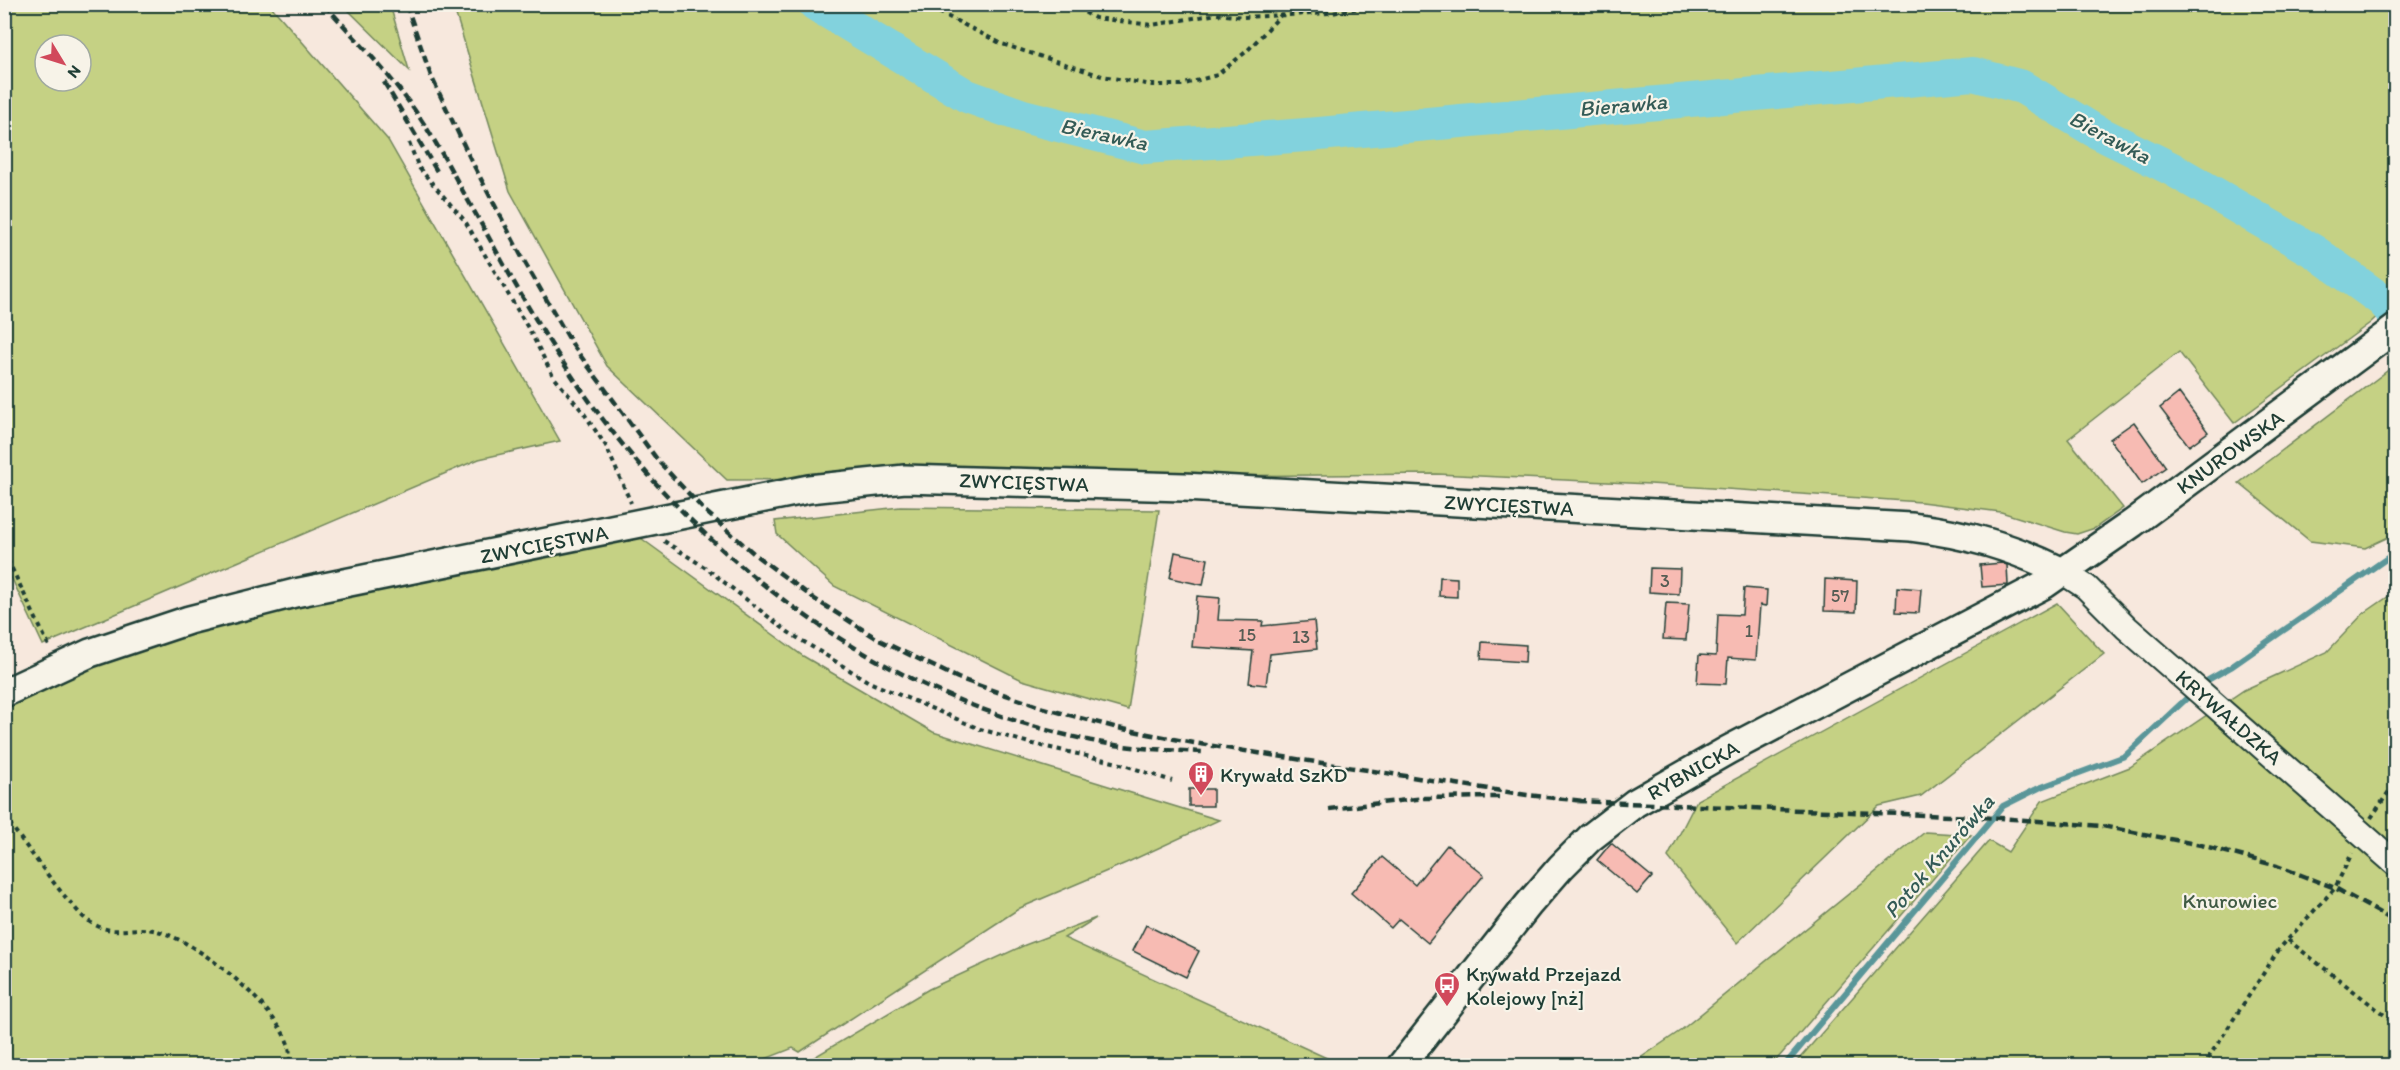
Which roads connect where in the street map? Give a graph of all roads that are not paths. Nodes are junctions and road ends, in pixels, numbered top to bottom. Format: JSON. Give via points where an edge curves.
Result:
{"nodes":[{"id":1,"x":2396,"y":328,"type":"edge"},
{"id":2,"x":2063,"y":572,"type":"junction"},
{"id":3,"x":4,"y":693,"type":"edge"},
{"id":4,"x":2396,"y":864,"type":"edge"},
{"id":5,"x":1401,"y":1065,"type":"edge"}],
"edges":[{"from":1,"to":2,"type":"main road","name":"KNUROWSKA"},
{"from":2,"to":3,"type":"main road","name":"ZWYCIĘSTWA","via":[[1988,541],[1911,527],[1107,484],[905,479],[809,489],[295,593],[189,620],[90,653]]},
{"from":2,"to":4,"type":"street","name":"KRYWAŁDZKA","via":[[2086,587],[2127,628]]},
{"from":2,"to":5,"type":"main road","name":"RYBNICKA","via":[[1635,803],[1561,867]]}]}
